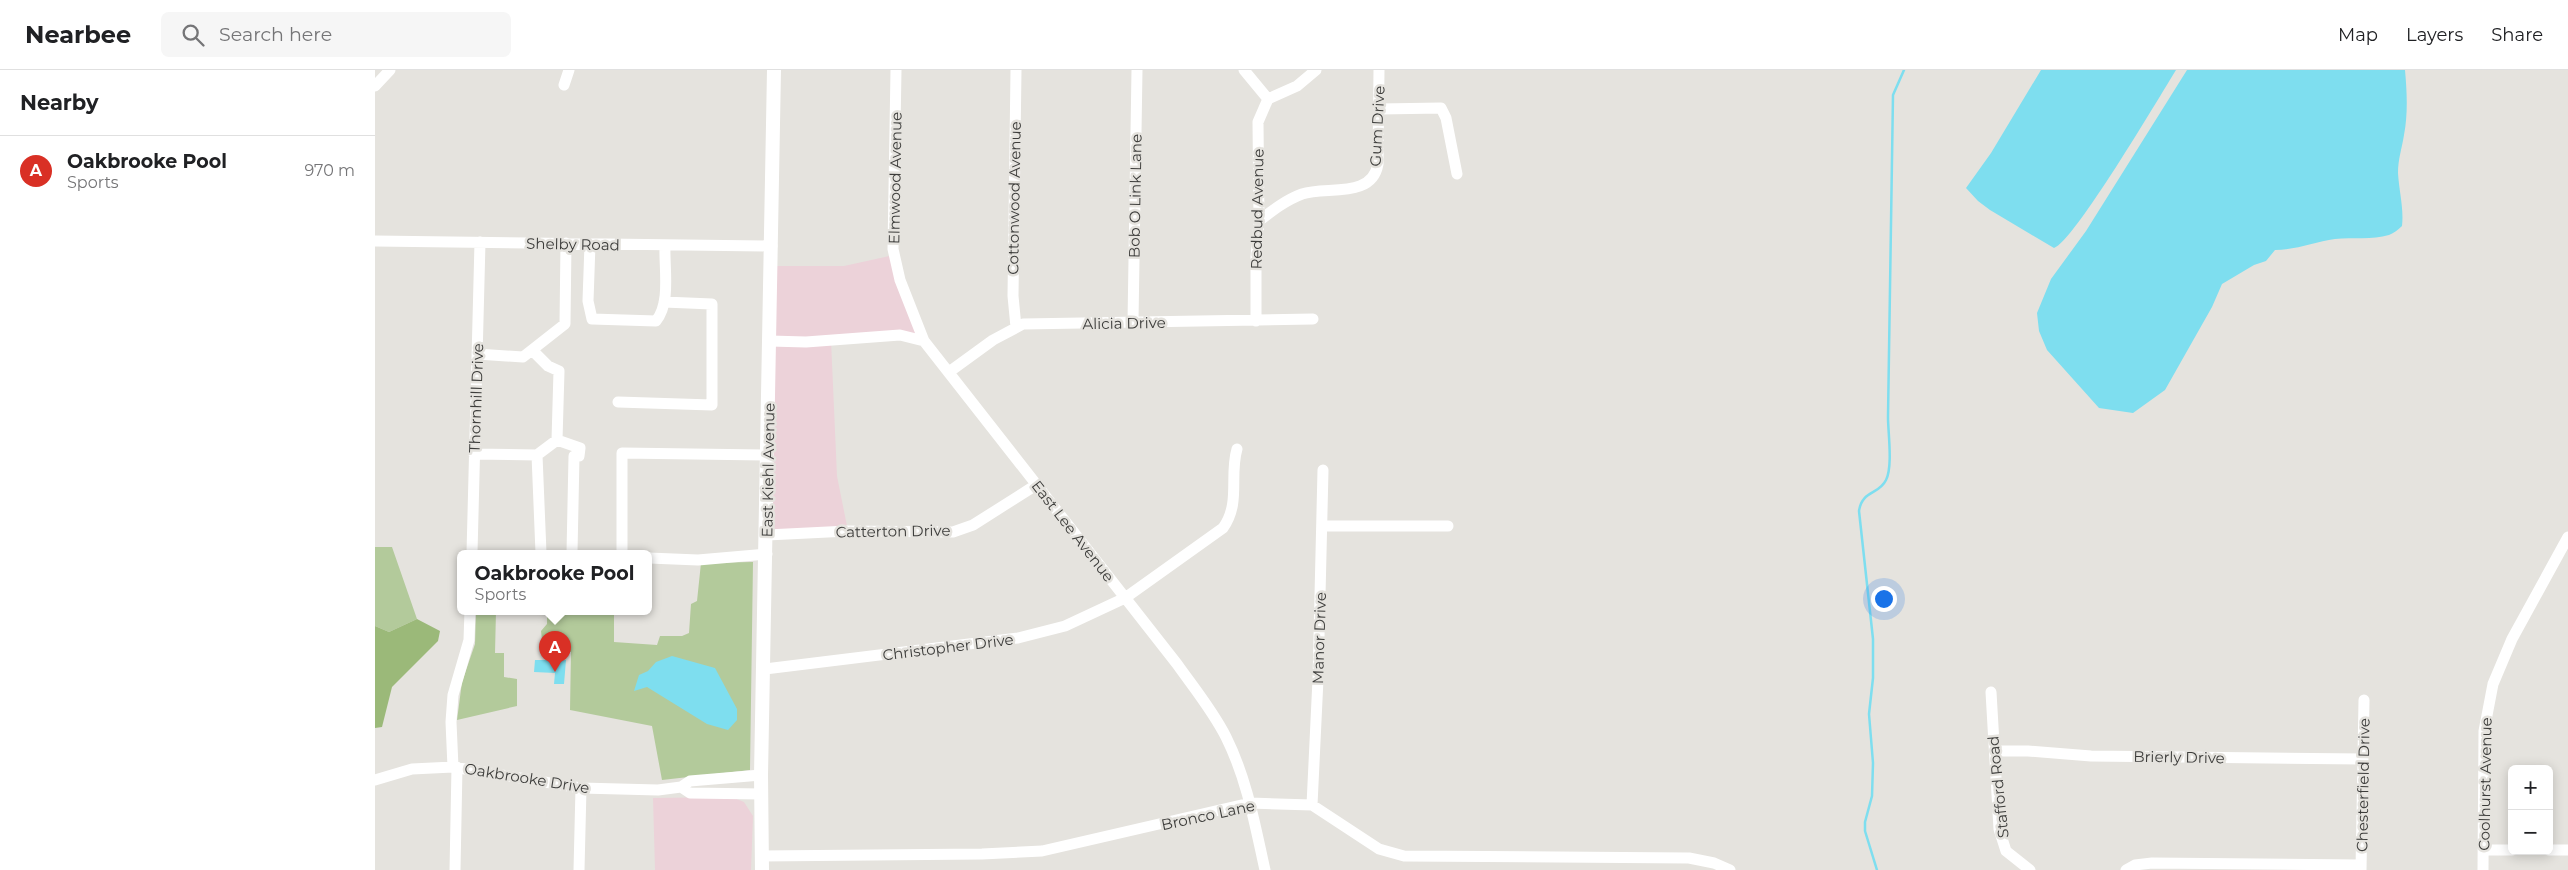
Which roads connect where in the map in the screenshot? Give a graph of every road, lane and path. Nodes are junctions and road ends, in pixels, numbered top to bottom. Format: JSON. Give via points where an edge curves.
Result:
{"nodes":[{"id":1,"x":390,"y":70,"type":"edge"},
{"id":2,"x":569,"y":70,"type":"edge"},
{"id":3,"x":774,"y":70,"type":"edge"},
{"id":4,"x":896,"y":70,"type":"edge"},
{"id":5,"x":1016,"y":70,"type":"edge"},
{"id":6,"x":1137,"y":70,"type":"edge"},
{"id":7,"x":1244,"y":70,"type":"edge"},
{"id":8,"x":1316,"y":70,"type":"edge"},
{"id":9,"x":1379,"y":70,"type":"edge"},
{"id":10,"x":564,"y":85,"type":"dead end"},
{"id":11,"x":375,"y":86,"type":"edge"},
{"id":12,"x":1268,"y":99,"type":"junction"},
{"id":13,"x":1380,"y":110,"type":"junction"},
{"id":14,"x":1457,"y":174,"type":"dead end"},
{"id":15,"x":1259,"y":220,"type":"junction"},
{"id":16,"x":375,"y":241,"type":"edge"},
{"id":17,"x":481,"y":242,"type":"junction"},
{"id":18,"x":566,"y":243,"type":"junction"},
{"id":19,"x":590,"y":244,"type":"junction"},
{"id":20,"x":665,"y":246,"type":"junction"},
{"id":21,"x":772,"y":246,"type":"junction"},
{"id":22,"x":664,"y":302,"type":"junction"},
{"id":23,"x":1313,"y":319,"type":"dead end"},
{"id":24,"x":1256,"y":320,"type":"junction"},
{"id":25,"x":1133,"y":322,"type":"junction"},
{"id":26,"x":1016,"y":327,"type":"junction"},
{"id":27,"x":770,"y":341,"type":"junction"},
{"id":28,"x":923,"y":341,"type":"junction"},
{"id":29,"x":532,"y":350,"type":"junction"},
{"id":30,"x":477,"y":354,"type":"junction"},
{"id":31,"x":949,"y":372,"type":"junction"},
{"id":32,"x":618,"y":402,"type":"dead end"},
{"id":33,"x":557,"y":440,"type":"junction"},
{"id":34,"x":1237,"y":449,"type":"dead end"},
{"id":35,"x":474,"y":454,"type":"junction"},
{"id":36,"x":537,"y":455,"type":"junction"},
{"id":37,"x":768,"y":455,"type":"junction"},
{"id":38,"x":1323,"y":470,"type":"dead end"},
{"id":39,"x":1036,"y":485,"type":"junction"},
{"id":40,"x":1322,"y":526,"type":"junction"},
{"id":41,"x":1449,"y":526,"type":"dead end"},
{"id":42,"x":767,"y":534,"type":"junction"},
{"id":43,"x":2568,"y":537,"type":"edge"},
{"id":44,"x":471,"y":550,"type":"edge"},
{"id":45,"x":541,"y":550,"type":"edge"},
{"id":46,"x":572,"y":550,"type":"edge"},
{"id":47,"x":622,"y":550,"type":"edge"},
{"id":48,"x":767,"y":554,"type":"junction"},
{"id":49,"x":652,"y":558,"type":"edge"},
{"id":50,"x":1125,"y":598,"type":"junction"},
{"id":51,"x":470,"y":615,"type":"edge"},
{"id":52,"x":765,"y":670,"type":"junction"},
{"id":53,"x":1991,"y":692,"type":"dead end"},
{"id":54,"x":2364,"y":700,"type":"dead end"},
{"id":55,"x":1995,"y":751,"type":"junction"},
{"id":56,"x":2363,"y":759,"type":"junction"},
{"id":57,"x":455,"y":767,"type":"junction"},
{"id":58,"x":761,"y":775,"type":"junction"},
{"id":59,"x":375,"y":780,"type":"edge"},
{"id":60,"x":681,"y":787,"type":"junction"},
{"id":61,"x":581,"y":788,"type":"junction"},
{"id":62,"x":762,"y":794,"type":"junction"},
{"id":63,"x":1250,"y":804,"type":"junction"},
{"id":64,"x":1312,"y":805,"type":"junction"},
{"id":65,"x":2483,"y":850,"type":"junction"},
{"id":66,"x":2508,"y":850,"type":"edge"},
{"id":67,"x":2553,"y":850,"type":"edge"},
{"id":68,"x":2568,"y":850,"type":"edge"},
{"id":69,"x":762,"y":856,"type":"junction"},
{"id":70,"x":1522,"y":864,"type":"edge"},
{"id":71,"x":2361,"y":867,"type":"edge"},
{"id":72,"x":455,"y":870,"type":"edge"},
{"id":73,"x":579,"y":870,"type":"edge"},
{"id":74,"x":762,"y":870,"type":"edge"},
{"id":75,"x":1265,"y":870,"type":"edge"},
{"id":76,"x":1729,"y":870,"type":"edge"},
{"id":77,"x":2030,"y":870,"type":"edge"},
{"id":78,"x":2127,"y":870,"type":"edge"},
{"id":79,"x":2483,"y":870,"type":"edge"}],
"edges":[{"from":1,"to":11,"type":"street"},
{"from":2,"to":10,"type":"street"},
{"from":3,"to":21,"type":"main road","name":"East Kiehl Avenue"},
{"from":4,"to":28,"type":"street","name":"Elmwood Avenue","via":[[893,249]]},
{"from":5,"to":26,"type":"street","name":"Cottonwood Avenue","via":[[1013,296]]},
{"from":6,"to":25,"type":"street","name":"Bob O Link Lane"},
{"from":7,"to":12,"type":"street"},
{"from":8,"to":12,"type":"street","via":[[1297,86]]},
{"from":9,"to":13,"type":"street","name":"Gum Drive"},
{"from":12,"to":15,"type":"street","name":"Redbud Avenue","via":[[1258,122]]},
{"from":13,"to":14,"type":"street","via":[[1441,108],[1446,118]]},
{"from":13,"to":15,"type":"street","name":"Gum Drive","via":[[1378,164],[1373,178],[1353,189],[1317,191],[1292,198]]},
{"from":15,"to":24,"type":"street","name":"Redbud Avenue"},
{"from":16,"to":17,"type":"street","name":"Shelby Road"},
{"from":17,"to":18,"type":"street","name":"Shelby Road"},
{"from":17,"to":30,"type":"street","name":"Thornhill Drive"},
{"from":18,"to":19,"type":"street","name":"Shelby Road"},
{"from":18,"to":29,"type":"street","via":[[565,324]]},
{"from":19,"to":20,"type":"street","name":"Shelby Road"},
{"from":19,"to":22,"type":"street","via":[[588,301],[592,319],[656,321]]},
{"from":20,"to":21,"type":"street","name":"Shelby Road"},
{"from":20,"to":22,"type":"street"},
{"from":21,"to":27,"type":"main road","name":"East Kiehl Avenue"},
{"from":22,"to":32,"type":"street","via":[[712,304],[711,405]]},
{"from":23,"to":24,"type":"street","name":"Alicia Drive"},
{"from":24,"to":25,"type":"street","name":"Alicia Drive"},
{"from":25,"to":26,"type":"street","name":"Alicia Drive"},
{"from":26,"to":31,"type":"street","name":"Alicia Drive"},
{"from":27,"to":28,"type":"street","via":[[806,342],[900,335]]},
{"from":27,"to":37,"type":"main road","name":"East Kiehl Avenue"},
{"from":28,"to":31,"type":"street","name":"East Lee Avenue"},
{"from":29,"to":30,"type":"street","via":[[523,357]]},
{"from":29,"to":33,"type":"street","via":[[548,366],[559,371]]},
{"from":30,"to":35,"type":"street","name":"Thornhill Drive"},
{"from":31,"to":39,"type":"street","name":"East Lee Avenue"},
{"from":33,"to":36,"type":"street"},
{"from":33,"to":46,"type":"street","via":[[580,448],[579,456],[574,456]]},
{"from":34,"to":50,"type":"street","name":"Christopher Drive","via":[[1235,499],[1227,522],[1218,532]]},
{"from":35,"to":36,"type":"street"},
{"from":35,"to":44,"type":"street","name":"Thornhill Drive"},
{"from":36,"to":45,"type":"street"},
{"from":37,"to":42,"type":"main road","name":"East Kiehl Avenue"},
{"from":37,"to":47,"type":"street","via":[[622,453]]},
{"from":38,"to":40,"type":"street","name":"Manor Drive"},
{"from":39,"to":42,"type":"street","name":"Catterton Drive","via":[[973,525],[953,532]]},
{"from":39,"to":50,"type":"street","name":"East Lee Avenue"},
{"from":40,"to":41,"type":"street"},
{"from":40,"to":64,"type":"street","name":"Manor Drive"},
{"from":42,"to":48,"type":"main road","name":"East Kiehl Avenue"},
{"from":43,"to":65,"type":"street","name":"Coolhurst Avenue","via":[[2512,639],[2493,684],[2484,731]]},
{"from":48,"to":49,"type":"street","via":[[698,560]]},
{"from":48,"to":52,"type":"main road","name":"East Kiehl Avenue"},
{"from":50,"to":52,"type":"street","name":"Christopher Drive","via":[[1065,626],[1027,636]]},
{"from":50,"to":63,"type":"street","name":"East Lee Avenue","via":[[1214,715],[1239,767]]},
{"from":51,"to":57,"type":"street","via":[[469,640],[453,695],[451,731]]},
{"from":52,"to":58,"type":"main road","name":"East Kiehl Avenue"},
{"from":53,"to":55,"type":"street","name":"Stafford Road"},
{"from":54,"to":56,"type":"street","name":"Chesterfield Drive"},
{"from":55,"to":56,"type":"street","name":"Brierly Drive","via":[[2028,750],[2091,756]]},
{"from":55,"to":77,"type":"street","name":"Stafford Road","via":[[1999,829],[2011,857]]},
{"from":56,"to":71,"type":"street","name":"Chesterfield Drive"},
{"from":57,"to":59,"type":"street","name":"Oakbrooke Drive","via":[[412,770]]},
{"from":57,"to":61,"type":"street","name":"Oakbrooke Drive"},
{"from":57,"to":72,"type":"street"},
{"from":58,"to":60,"type":"street","name":"Oakbrooke Drive","via":[[690,781]]},
{"from":58,"to":62,"type":"main road","name":"East Kiehl Avenue"},
{"from":60,"to":61,"type":"street","name":"Oakbrooke Drive","via":[[632,790]]},
{"from":60,"to":62,"type":"street","name":"Oakbrooke Drive","via":[[690,792]]},
{"from":61,"to":73,"type":"street"},
{"from":62,"to":69,"type":"main road","name":"East Kiehl Avenue"},
{"from":63,"to":64,"type":"street","name":"Bronco Lane"},
{"from":63,"to":69,"type":"street","name":"Bronco Lane","via":[[1042,851]]},
{"from":63,"to":75,"type":"street","name":"East Lee Avenue"},
{"from":64,"to":70,"type":"street","via":[[1389,853]]},
{"from":65,"to":66,"type":"street"},
{"from":65,"to":79,"type":"street","name":"Coolhurst Avenue"},
{"from":67,"to":68,"type":"street"},
{"from":69,"to":74,"type":"main road","name":"East Kiehl Avenue"},
{"from":70,"to":76,"type":"street","via":[[1689,858]]},
{"from":71,"to":78,"type":"street","via":[[2152,863],[2135,865]]}]}
